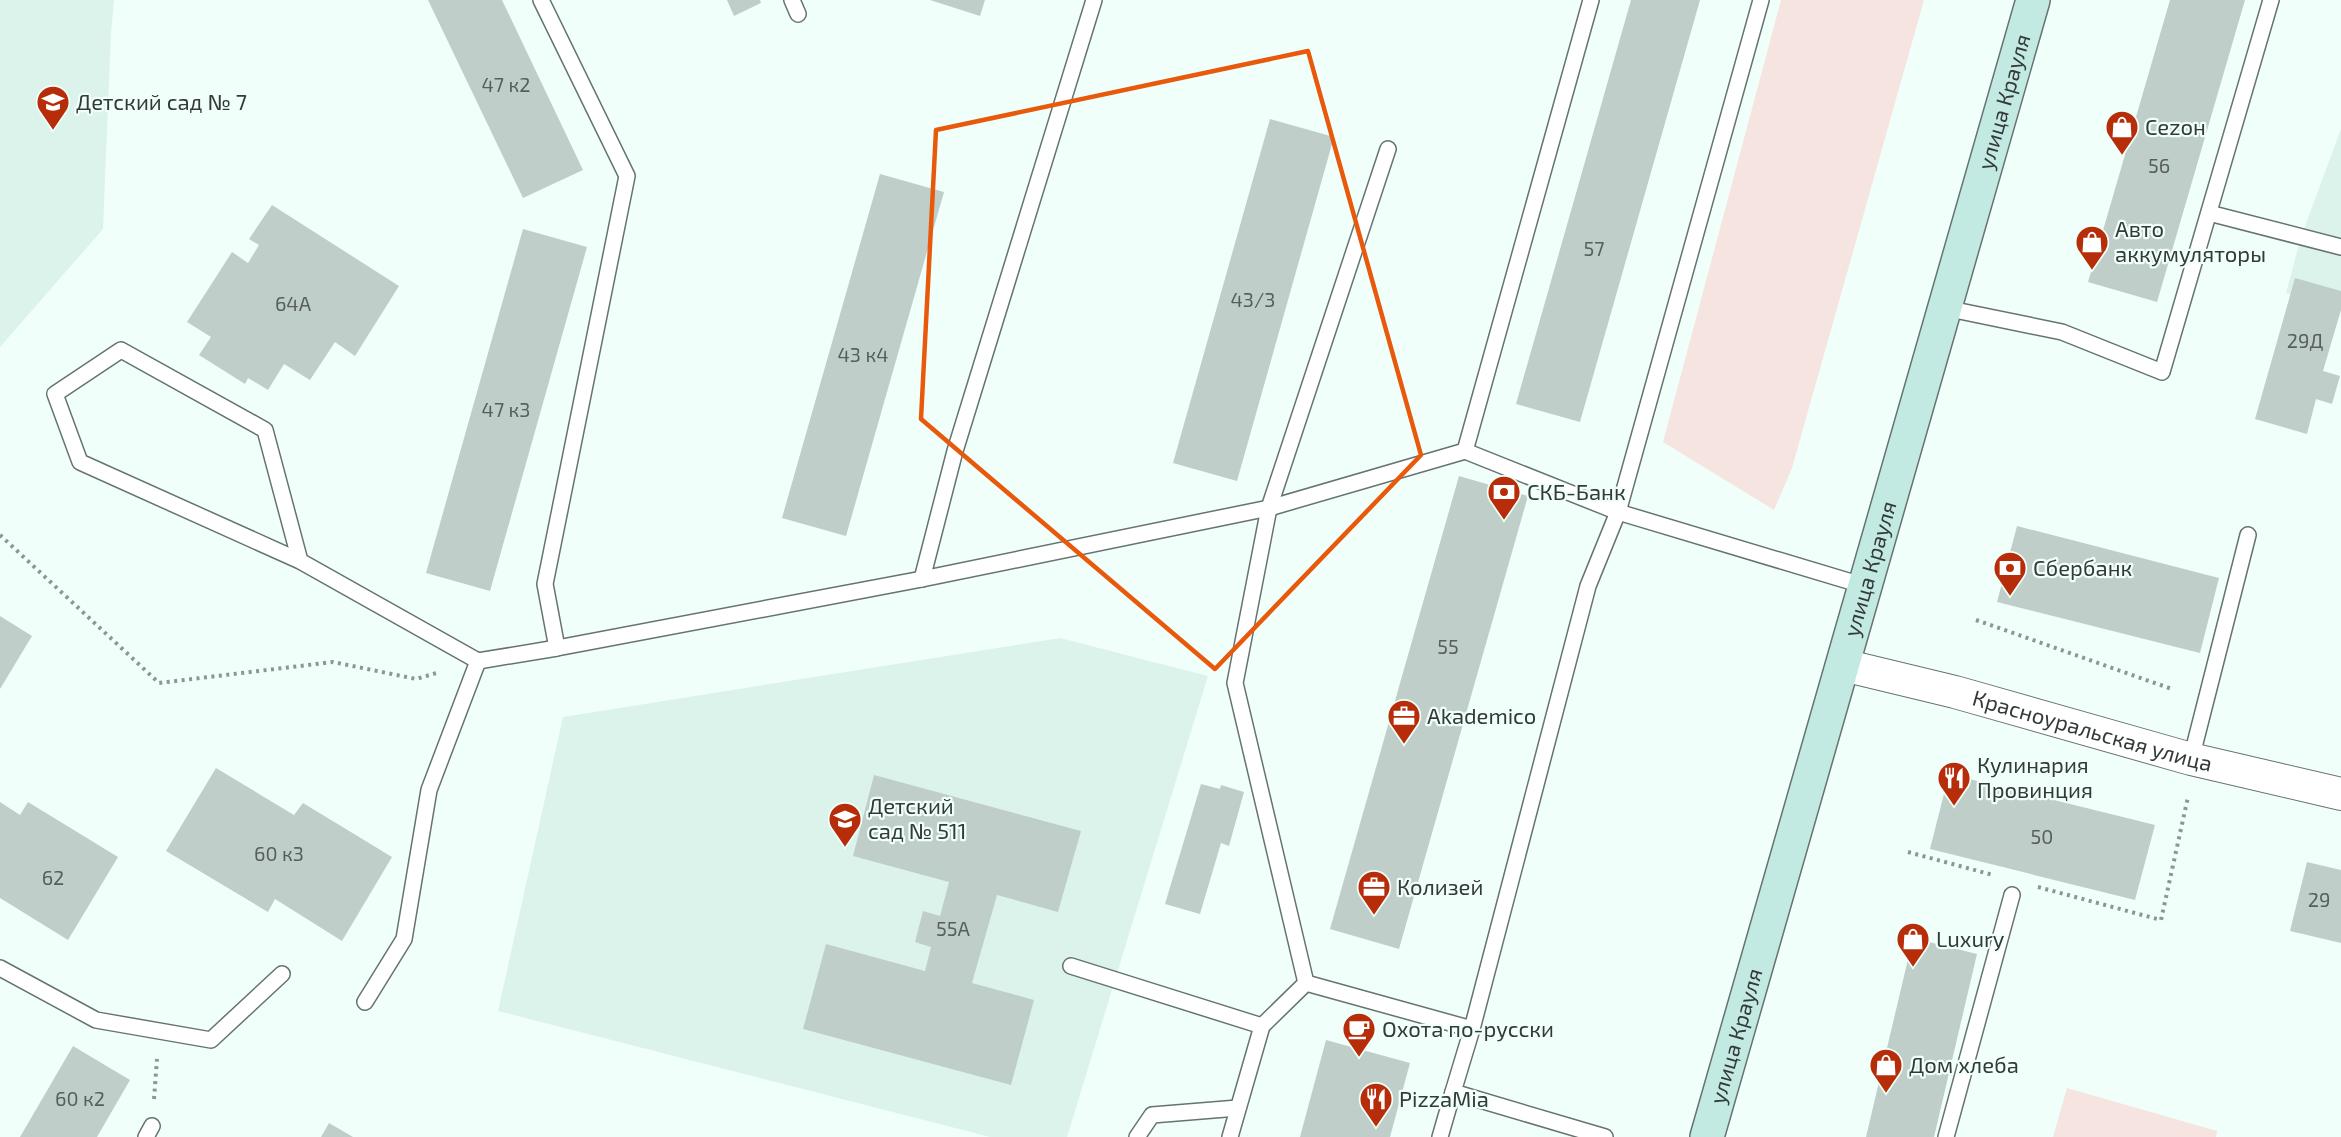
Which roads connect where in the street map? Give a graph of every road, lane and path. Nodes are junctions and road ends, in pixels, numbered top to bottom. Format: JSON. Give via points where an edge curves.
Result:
{"nodes":[{"id":1,"x":541,"y":0,"type":"edge"},
{"id":2,"x":1094,"y":0,"type":"edge"},
{"id":3,"x":1591,"y":0,"type":"edge"},
{"id":4,"x":1761,"y":0,"type":"edge"},
{"id":5,"x":2033,"y":0,"type":"edge"},
{"id":6,"x":2271,"y":0,"type":"edge"},
{"id":7,"x":1388,"y":149,"type":"dead end"},
{"id":8,"x":2209,"y":213,"type":"junction"},
{"id":9,"x":2341,"y":247,"type":"edge"},
{"id":10,"x":1945,"y":308,"type":"junction"},
{"id":11,"x":1465,"y":451,"type":"junction"},
{"id":12,"x":1269,"y":508,"type":"junction"},
{"id":13,"x":1618,"y":512,"type":"junction"},
{"id":14,"x":0,"y":535,"type":"edge"},
{"id":15,"x":2248,"y":535,"type":"dead end"},
{"id":16,"x":300,"y":561,"type":"junction"},
{"id":17,"x":922,"y":579,"type":"junction"},
{"id":18,"x":1865,"y":586,"type":"junction"},
{"id":19,"x":1976,"y":620,"type":"dead end"},
{"id":20,"x":557,"y":648,"type":"junction"},
{"id":21,"x":478,"y":661,"type":"junction"},
{"id":22,"x":1843,"y":665,"type":"junction"},
{"id":23,"x":2172,"y":689,"type":"dead end"},
{"id":24,"x":2191,"y":759,"type":"junction"},
{"id":25,"x":2189,"y":793,"type":"dead end"},
{"id":26,"x":2341,"y":794,"type":"edge"},
{"id":27,"x":1908,"y":852,"type":"dead end"},
{"id":28,"x":2000,"y":876,"type":"dead end"},
{"id":29,"x":2035,"y":886,"type":"dead end"},
{"id":30,"x":2012,"y":895,"type":"dead end"},
{"id":31,"x":1071,"y":966,"type":"dead end"},
{"id":32,"x":0,"y":968,"type":"edge"},
{"id":33,"x":282,"y":974,"type":"dead end"},
{"id":34,"x":1305,"y":983,"type":"junction"},
{"id":35,"x":365,"y":1002,"type":"dead end"},
{"id":36,"x":1262,"y":1026,"type":"junction"},
{"id":37,"x":1472,"y":1029,"type":"junction"},
{"id":38,"x":159,"y":1031,"type":"junction"},
{"id":39,"x":1453,"y":1092,"type":"junction"},
{"id":40,"x":1238,"y":1108,"type":"junction"},
{"id":41,"x":149,"y":1132,"type":"edge"},
{"id":42,"x":1137,"y":1137,"type":"edge"},
{"id":43,"x":1230,"y":1137,"type":"edge"},
{"id":44,"x":1440,"y":1137,"type":"edge"},
{"id":45,"x":1605,"y":1137,"type":"edge"},
{"id":46,"x":1707,"y":1137,"type":"edge"},
{"id":47,"x":1946,"y":1137,"type":"edge"}],
"edges":[{"from":1,"to":20,"type":"lane","via":[[627,176],[545,584]]},
{"from":2,"to":17,"type":"lane","via":[[956,451]]},
{"from":3,"to":11,"type":"lane"},
{"from":4,"to":13,"type":"lane"},
{"from":5,"to":10,"type":"main road","name":"улица Крауля"},
{"from":6,"to":8,"type":"lane"},
{"from":7,"to":12,"type":"lane"},
{"from":8,"to":9,"type":"lane"},
{"from":8,"to":10,"type":"lane","via":[[2162,372],[2062,332]]},
{"from":10,"to":18,"type":"main road","name":"улица Крауля"},
{"from":11,"to":12,"type":"lane"},
{"from":11,"to":13,"type":"lane"},
{"from":12,"to":17,"type":"lane"},
{"from":12,"to":34,"type":"lane","via":[[1235,683]]},
{"from":13,"to":18,"type":"lane"},
{"from":13,"to":37,"type":"lane","via":[[1588,586]]},
{"from":14,"to":21,"type":"path","via":[[159,683],[333,662],[416,679]]},
{"from":15,"to":24,"type":"lane"},
{"from":16,"to":16,"type":"lane","via":[[80,462],[55,394],[121,350],[265,430]]},
{"from":16,"to":21,"type":"lane"},
{"from":17,"to":20,"type":"lane"},
{"from":18,"to":22,"type":"main road","name":"улица Крауля"},
{"from":19,"to":23,"type":"path"},
{"from":20,"to":21,"type":"lane"},
{"from":21,"to":35,"type":"lane","via":[[429,789],[404,939]]},
{"from":22,"to":24,"type":"street","name":"Красноуральская улица","via":[[1955,692]]},
{"from":22,"to":46,"type":"main road","name":"улица Крауля"},
{"from":24,"to":26,"type":"street","name":"Красноуральская улица"},
{"from":25,"to":29,"type":"path","via":[[2161,920]]},
{"from":27,"to":28,"type":"path"},
{"from":30,"to":47,"type":"lane"},
{"from":31,"to":36,"type":"lane"},
{"from":32,"to":38,"type":"lane","via":[[96,1020]]},
{"from":33,"to":38,"type":"lane","via":[[211,1040]]},
{"from":34,"to":36,"type":"lane"},
{"from":34,"to":37,"type":"lane"},
{"from":36,"to":40,"type":"lane"},
{"from":37,"to":39,"type":"lane"},
{"from":38,"to":41,"type":"path"},
{"from":39,"to":44,"type":"lane"},
{"from":39,"to":45,"type":"lane"},
{"from":40,"to":42,"type":"lane","via":[[1152,1115]]},
{"from":40,"to":43,"type":"lane"}]}
